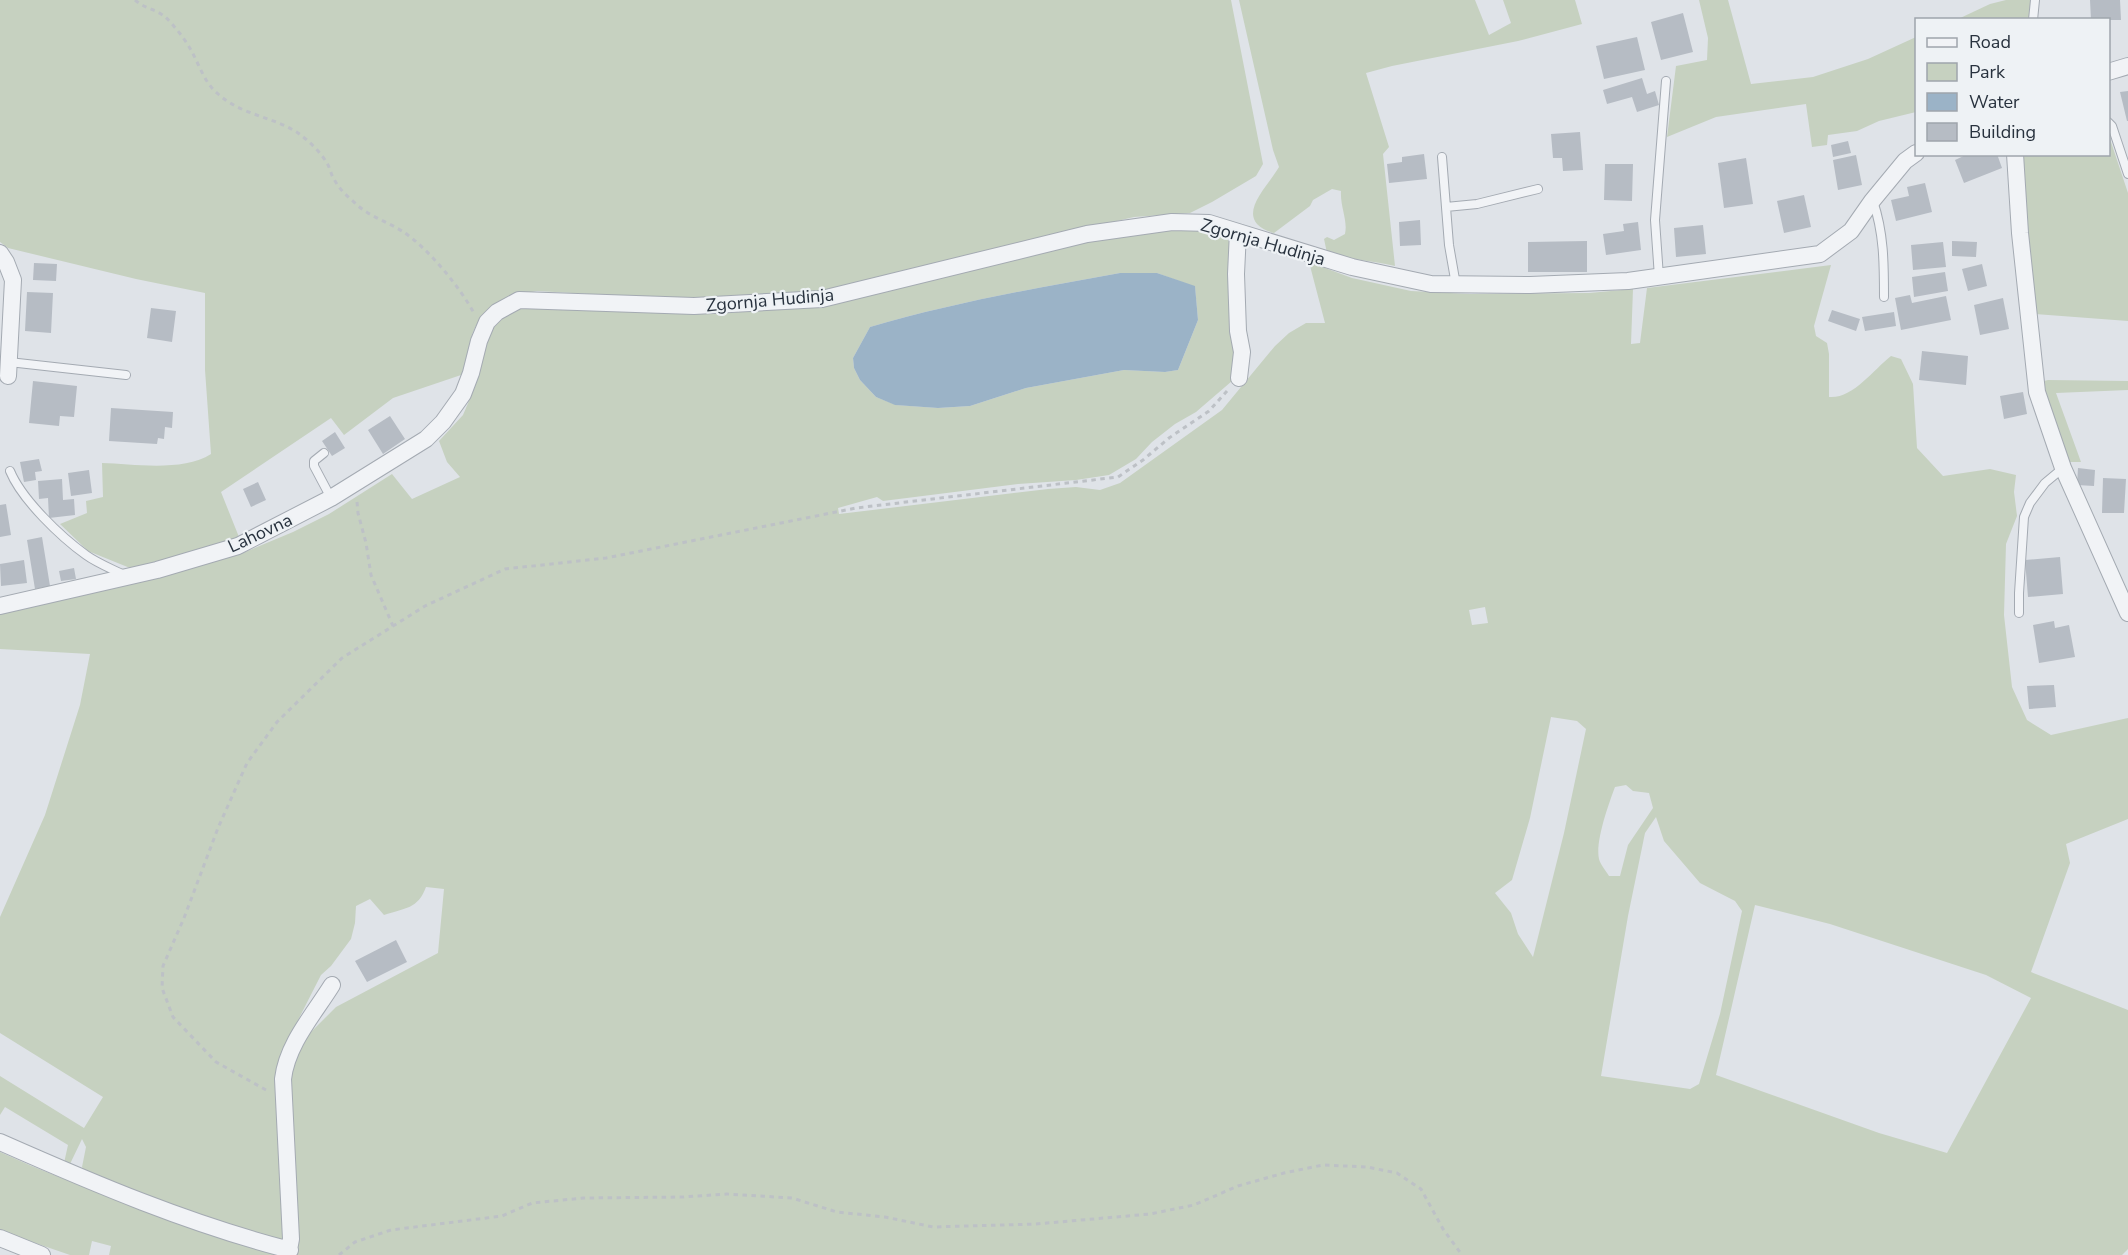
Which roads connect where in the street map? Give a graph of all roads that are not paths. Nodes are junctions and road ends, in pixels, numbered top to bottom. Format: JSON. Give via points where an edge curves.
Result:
{"nodes":[{"id":1,"x":2035,"y":0,"type":"edge"},
{"id":2,"x":2033,"y":18,"type":"edge"},
{"id":3,"x":2128,"y":66,"type":"edge"},
{"id":4,"x":2110,"y":72,"type":"edge"},
{"id":5,"x":1666,"y":81,"type":"dead end"},
{"id":6,"x":2110,"y":123,"type":"edge"},
{"id":7,"x":1915,"y":154,"type":"edge"},
{"id":8,"x":2015,"y":156,"type":"edge"},
{"id":9,"x":1442,"y":158,"type":"dead end"},
{"id":10,"x":2128,"y":174,"type":"edge"},
{"id":11,"x":1538,"y":189,"type":"dead end"},
{"id":12,"x":1872,"y":201,"type":"junction"},
{"id":13,"x":1446,"y":207,"type":"junction"},
{"id":14,"x":1238,"y":232,"type":"junction"},
{"id":15,"x":0,"y":253,"type":"edge"},
{"id":16,"x":1659,"y":277,"type":"junction"},
{"id":17,"x":1456,"y":285,"type":"junction"},
{"id":18,"x":1884,"y":297,"type":"dead end"},
{"id":19,"x":8,"y":369,"type":"joint"},
{"id":20,"x":471,"y":374,"type":"joint"},
{"id":21,"x":126,"y":375,"type":"dead end"},
{"id":22,"x":1239,"y":378,"type":"road end"},
{"id":23,"x":324,"y":453,"type":"dead end"},
{"id":24,"x":2063,"y":468,"type":"junction"},
{"id":25,"x":10,"y":471,"type":"dead end"},
{"id":26,"x":331,"y":498,"type":"junction"},
{"id":27,"x":127,"y":577,"type":"junction"},
{"id":28,"x":0,"y":606,"type":"edge"},
{"id":29,"x":2019,"y":613,"type":"dead end"},
{"id":30,"x":2128,"y":613,"type":"edge"},
{"id":31,"x":333,"y":985,"type":"dead end"},
{"id":32,"x":0,"y":1142,"type":"edge"},
{"id":33,"x":0,"y":1238,"type":"edge"},
{"id":34,"x":289,"y":1253,"type":"edge"},
{"id":35,"x":42,"y":1255,"type":"edge"}],
"edges":[{"from":1,"to":2,"type":"lane"},
{"from":3,"to":4,"type":"street"},
{"from":5,"to":16,"type":"lane","via":[[1655,220]]},
{"from":6,"to":10,"type":"lane"},
{"from":7,"to":12,"type":"street","name":"Zgornja Hudinja"},
{"from":8,"to":24,"type":"street","via":[[2037,392]]},
{"from":9,"to":13,"type":"lane"},
{"from":11,"to":13,"type":"lane","via":[[1477,204]]},
{"from":12,"to":16,"type":"street","name":"Zgornja Hudinja","via":[[1851,231],[1820,254]]},
{"from":12,"to":18,"type":"lane","via":[[1880,222]]},
{"from":13,"to":17,"type":"lane"},
{"from":14,"to":17,"type":"street","name":"Zgornja Hudinja","via":[[1352,267],[1431,284]]},
{"from":14,"to":20,"type":"street","name":"Zgornja Hudinja","via":[[1209,223],[1172,222],[1087,234],[822,299],[694,306],[519,300],[496,312],[487,322]]},
{"from":14,"to":22,"type":"street","via":[[1236,274],[1242,352]]},
{"from":15,"to":19,"type":"street","via":[[13,280]]},
{"from":16,"to":17,"type":"street","name":"Zgornja Hudinja"},
{"from":19,"to":21,"type":"lane"},
{"from":20,"to":26,"type":"street","name":"Lahovna","via":[[463,394],[426,439]]},
{"from":23,"to":26,"type":"lane","via":[[314,461],[314,466]]},
{"from":24,"to":29,"type":"lane","via":[[2045,483],[2024,517]]},
{"from":24,"to":30,"type":"street"},
{"from":25,"to":27,"type":"lane","via":[[16,486],[66,538],[87,556]]},
{"from":26,"to":27,"type":"street","name":"Lahovna","via":[[238,546]]},
{"from":27,"to":28,"type":"street","name":"Lahovna"},
{"from":31,"to":34,"type":"street","via":[[292,1047],[285,1065]]},
{"from":32,"to":34,"type":"street","via":[[116,1193]]},
{"from":33,"to":35,"type":"street"}]}
